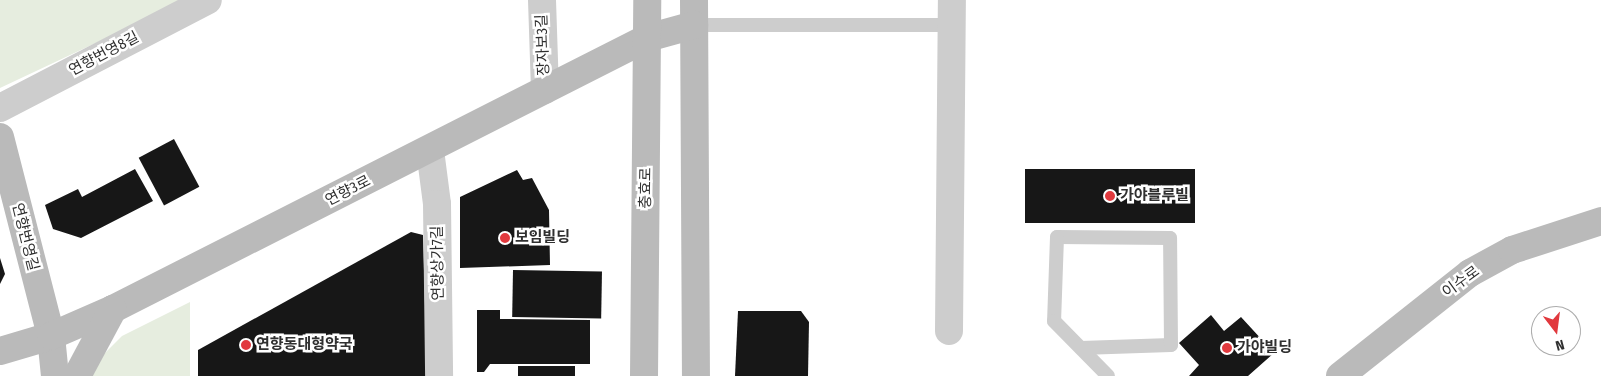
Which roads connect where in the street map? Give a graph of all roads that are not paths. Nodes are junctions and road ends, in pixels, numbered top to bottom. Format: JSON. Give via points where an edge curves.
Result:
{"nodes":[{"id":1,"x":208,"y":0,"type":"edge"},
{"id":2,"x":542,"y":0,"type":"edge"},
{"id":3,"x":647,"y":0,"type":"edge"},
{"id":4,"x":694,"y":12,"type":"edge"},
{"id":5,"x":952,"y":12,"type":"edge"},
{"id":6,"x":647,"y":38,"type":"junction"},
{"id":7,"x":545,"y":90,"type":"junction"},
{"id":8,"x":0,"y":108,"type":"edge"},
{"id":9,"x":0,"y":138,"type":"edge"},
{"id":10,"x":430,"y":150,"type":"junction"},
{"id":11,"x":1601,"y":221,"type":"edge"},
{"id":12,"x":113,"y":309,"type":"junction"},
{"id":13,"x":949,"y":331,"type":"dead end"},
{"id":14,"x":51,"y":336,"type":"junction"},
{"id":15,"x":1081,"y":348,"type":"junction"},
{"id":16,"x":0,"y":351,"type":"edge"},
{"id":17,"x":41,"y":376,"type":"edge"},
{"id":18,"x":55,"y":376,"type":"edge"},
{"id":19,"x":77,"y":376,"type":"edge"},
{"id":20,"x":439,"y":376,"type":"edge"},
{"id":21,"x":644,"y":376,"type":"edge"},
{"id":22,"x":696,"y":376,"type":"edge"},
{"id":23,"x":1108,"y":376,"type":"edge"},
{"id":24,"x":1340,"y":376,"type":"edge"}],
"edges":[{"from":1,"to":8,"type":"street","name":"연향번영8길"},
{"from":2,"to":7,"type":"street","name":"장자보3길"},
{"from":3,"to":6,"type":"street","name":"충효로"},
{"from":4,"to":5,"type":"lane"},
{"from":4,"to":6,"type":"street","name":"연향3로"},
{"from":4,"to":22,"type":"street"},
{"from":5,"to":13,"type":"street"},
{"from":6,"to":7,"type":"street","name":"연향3로"},
{"from":6,"to":21,"type":"street","name":"충효로"},
{"from":7,"to":10,"type":"street","name":"연향3로"},
{"from":9,"to":14,"type":"street","name":"연향번영길"},
{"from":10,"to":12,"type":"street","name":"연향3로"},
{"from":10,"to":20,"type":"street","name":"연향상가7길","via":[[436,204]]},
{"from":11,"to":24,"type":"street","name":"이수로","via":[[1512,250],[1470,273]]},
{"from":12,"to":14,"type":"street","name":"연향3로"},
{"from":12,"to":19,"type":"street"},
{"from":14,"to":16,"type":"street","name":"연향3로"},
{"from":14,"to":17,"type":"street","name":"연향번영길"},
{"from":14,"to":18,"type":"street","name":"연향번영길"},
{"from":15,"to":15,"type":"lane","via":[[1054,321],[1057,237],[1170,238],[1171,345]]},
{"from":15,"to":23,"type":"lane"}]}
